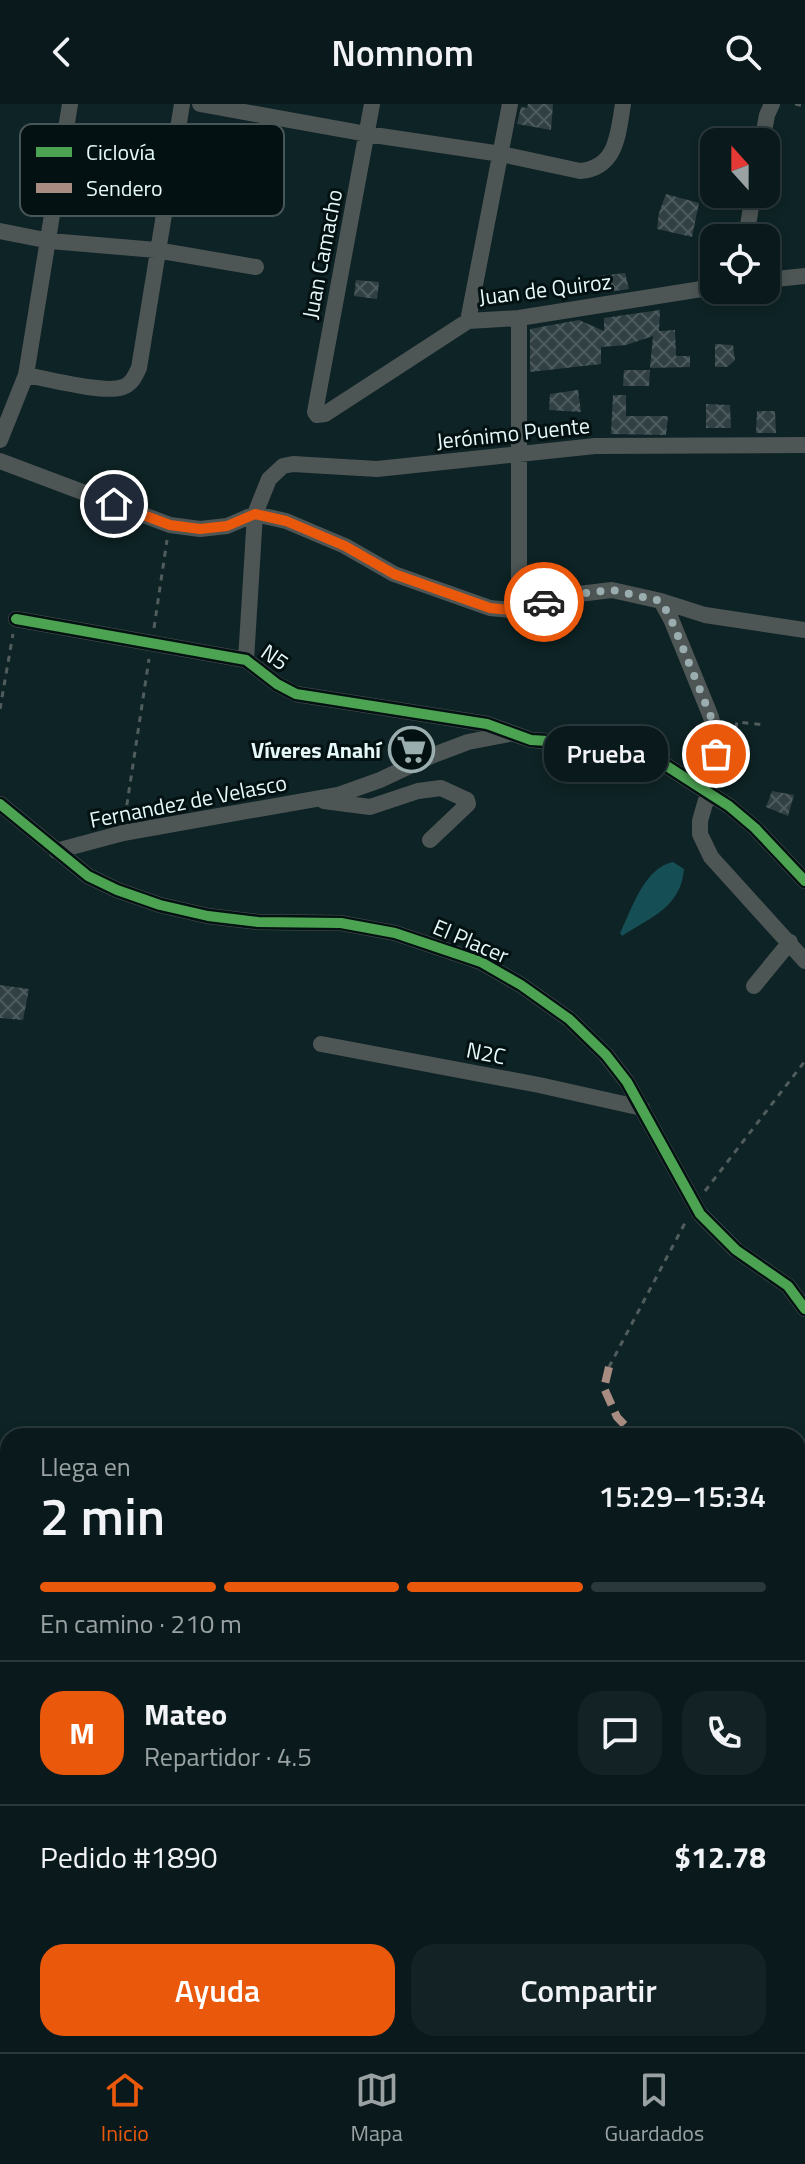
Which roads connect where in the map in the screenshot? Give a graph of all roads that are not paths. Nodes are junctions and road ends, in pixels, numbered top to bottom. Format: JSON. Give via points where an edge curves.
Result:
{"nodes":[{"id":1,"x":70,"y":104,"type":"edge"},
{"id":2,"x":182,"y":104,"type":"edge"},
{"id":3,"x":200,"y":104,"type":"edge"},
{"id":4,"x":372,"y":104,"type":"edge"},
{"id":5,"x":510,"y":104,"type":"edge"},
{"id":6,"x":623,"y":104,"type":"edge"},
{"id":7,"x":67,"y":124,"type":"edge"},
{"id":8,"x":178,"y":124,"type":"edge"},
{"id":9,"x":367,"y":134,"type":"junction"},
{"id":10,"x":501,"y":154,"type":"junction"},
{"id":11,"x":54,"y":216,"type":"edge"},
{"id":12,"x":162,"y":216,"type":"edge"},
{"id":13,"x":0,"y":231,"type":"edge"},
{"id":14,"x":50,"y":241,"type":"junction"},
{"id":15,"x":156,"y":250,"type":"junction"},
{"id":16,"x":256,"y":267,"type":"dead end"},
{"id":17,"x":805,"y":276,"type":"edge"},
{"id":18,"x":780,"y":279,"type":"edge"},
{"id":19,"x":700,"y":289,"type":"edge"},
{"id":20,"x":519,"y":318,"type":"junction"},
{"id":21,"x":468,"y":321,"type":"junction"},
{"id":22,"x":26,"y":375,"type":"junction"},
{"id":23,"x":315,"y":412,"type":"joint"},
{"id":24,"x":0,"y":440,"type":"edge"},
{"id":25,"x":805,"y":445,"type":"edge"},
{"id":26,"x":518,"y":454,"type":"junction"},
{"id":27,"x":0,"y":461,"type":"edge"},
{"id":28,"x":255,"y":514,"type":"junction"},
{"id":29,"x":661,"y":601,"type":"junction"},
{"id":30,"x":519,"y":611,"type":"junction"},
{"id":31,"x":16,"y":619,"type":"road end"},
{"id":32,"x":805,"y":630,"type":"edge"},
{"id":33,"x":246,"y":660,"type":"junction"},
{"id":34,"x":509,"y":734,"type":"junction"},
{"id":35,"x":709,"y":793,"type":"junction"},
{"id":36,"x":311,"y":799,"type":"junction"},
{"id":37,"x":0,"y":804,"type":"edge"},
{"id":38,"x":430,"y":840,"type":"dead end"},
{"id":39,"x":56,"y":851,"type":"junction"},
{"id":40,"x":805,"y":881,"type":"edge"},
{"id":41,"x":790,"y":942,"type":"junction"},
{"id":42,"x":805,"y":961,"type":"edge"},
{"id":43,"x":754,"y":986,"type":"dead end"},
{"id":44,"x":321,"y":1044,"type":"dead end"},
{"id":45,"x":642,"y":1108,"type":"junction"},
{"id":46,"x":805,"y":1309,"type":"edge"}],
"edges":[{"from":1,"to":7,"type":"street"},
{"from":2,"to":8,"type":"street"},
{"from":3,"to":9,"type":"street"},
{"from":4,"to":9,"type":"street","name":"Juan Camacho"},
{"from":5,"to":10,"type":"street"},
{"from":6,"to":10,"type":"street","via":[[610,157],[592,170]]},
{"from":9,"to":10,"type":"street"},
{"from":9,"to":23,"type":"street","name":"Juan Camacho"},
{"from":10,"to":21,"type":"street"},
{"from":11,"to":14,"type":"street"},
{"from":12,"to":15,"type":"street"},
{"from":13,"to":14,"type":"street"},
{"from":14,"to":15,"type":"street"},
{"from":14,"to":22,"type":"street"},
{"from":15,"to":16,"type":"street"},
{"from":15,"to":22,"type":"street","via":[[139,368],[132,382],[108,389]]},
{"from":17,"to":18,"type":"street"},
{"from":19,"to":20,"type":"street","name":"Juan de Quiroz"},
{"from":20,"to":21,"type":"street","name":"Juan de Quiroz"},
{"from":20,"to":26,"type":"street"},
{"from":21,"to":23,"type":"street","name":"Juan de Quiroz","via":[[325,414]]},
{"from":22,"to":24,"type":"street"},
{"from":25,"to":26,"type":"street","name":"Jerónimo Puente","via":[[595,446]]},
{"from":26,"to":28,"type":"street","name":"Jerónimo Puente","via":[[377,469],[283,466],[269,479]]},
{"from":26,"to":30,"type":"street"},
{"from":27,"to":28,"type":"street","via":[[170,525],[227,526]]},
{"from":28,"to":30,"type":"street","via":[[345,546],[394,574],[490,608]]},
{"from":28,"to":33,"type":"street"},
{"from":29,"to":30,"type":"street","via":[[612,590],[570,595]]},
{"from":29,"to":32,"type":"street","via":[[705,615]]},
{"from":29,"to":35,"type":"street","via":[[711,717],[716,754]]},
{"from":31,"to":33,"type":"street","name":"N5"},
{"from":33,"to":34,"type":"street","name":"N5","via":[[296,694],[487,724]]},
{"from":34,"to":35,"type":"street","name":"N5","via":[[560,744],[631,746]]},
{"from":34,"to":36,"type":"street","name":"Fernandez de Velasco","via":[[468,742],[380,780]]},
{"from":35,"to":40,"type":"street","name":"N5","via":[[755,828]]},
{"from":35,"to":41,"type":"street","via":[[700,821],[703,844]]},
{"from":36,"to":38,"type":"street","via":[[370,807],[441,788],[467,800]]},
{"from":36,"to":39,"type":"street","name":"Fernandez de Velasco","via":[[123,833]]},
{"from":37,"to":39,"type":"street","name":"El Placer"},
{"from":39,"to":45,"type":"street","name":"El Placer","via":[[88,876],[160,905],[258,922],[341,923],[395,933],[481,962],[569,1019],[606,1055]]},
{"from":41,"to":42,"type":"street"},
{"from":41,"to":43,"type":"street"},
{"from":44,"to":45,"type":"street","name":"N2C"},
{"from":45,"to":46,"type":"street","name":"El Placer","via":[[700,1214],[736,1250],[788,1286]]}]}
